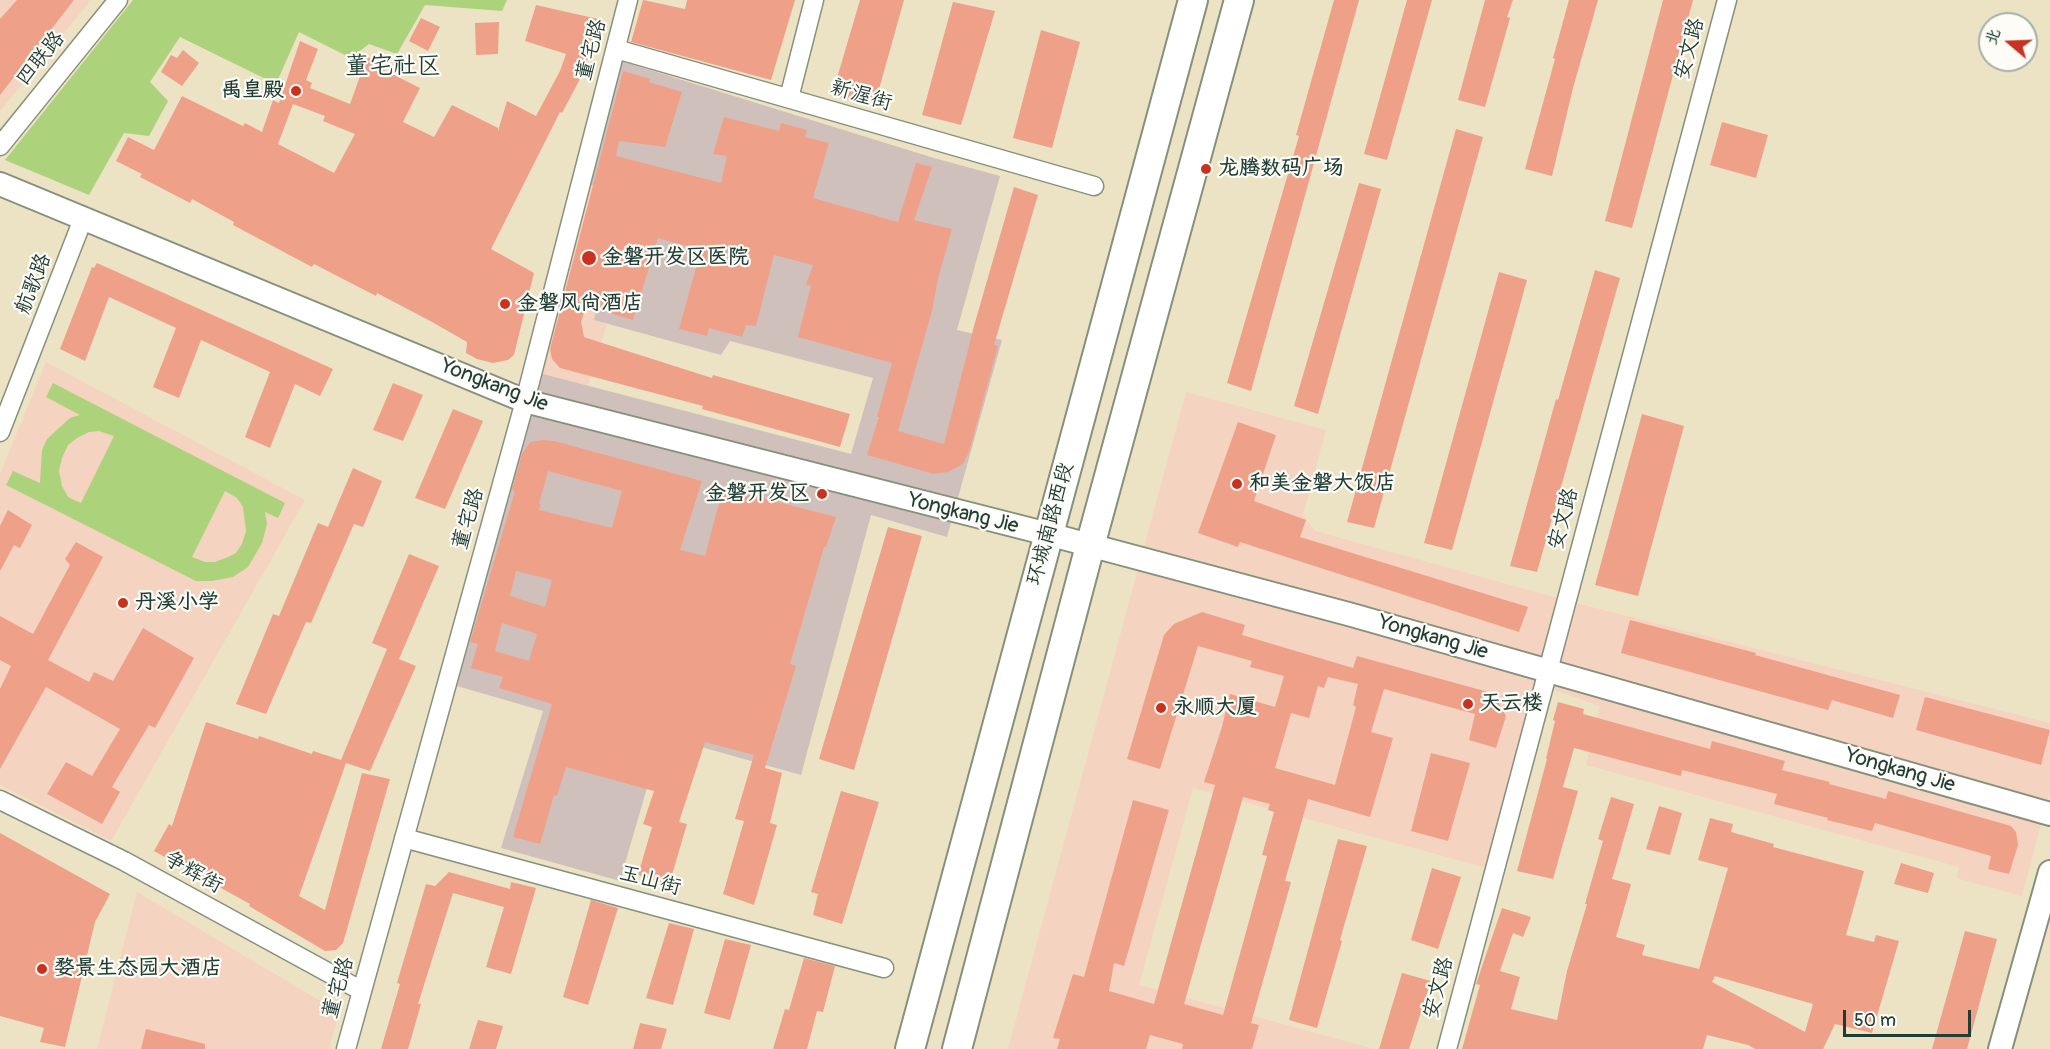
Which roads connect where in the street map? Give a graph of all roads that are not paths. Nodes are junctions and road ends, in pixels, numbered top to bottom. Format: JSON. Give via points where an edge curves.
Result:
{"nodes":[{"id":1,"x":118,"y":0,"type":"edge"},
{"id":2,"x":628,"y":0,"type":"edge"},
{"id":3,"x":814,"y":0,"type":"edge"},
{"id":4,"x":1193,"y":0,"type":"edge"},
{"id":5,"x":1239,"y":0,"type":"edge"},
{"id":6,"x":1727,"y":0,"type":"edge"},
{"id":7,"x":616,"y":49,"type":"junction"},
{"id":8,"x":789,"y":98,"type":"junction"},
{"id":9,"x":0,"y":146,"type":"edge"},
{"id":10,"x":0,"y":184,"type":"edge"},
{"id":11,"x":1094,"y":186,"type":"dead end"},
{"id":12,"x":83,"y":219,"type":"junction"},
{"id":13,"x":525,"y":401,"type":"junction"},
{"id":14,"x":0,"y":432,"type":"edge"},
{"id":15,"x":1048,"y":534,"type":"junction"},
{"id":16,"x":1090,"y":546,"type":"junction"},
{"id":17,"x":1547,"y":670,"type":"junction"},
{"id":18,"x":0,"y":800,"type":"edge"},
{"id":19,"x":2050,"y":814,"type":"edge"},
{"id":20,"x":404,"y":838,"type":"junction"},
{"id":21,"x":2050,"y":872,"type":"edge"},
{"id":22,"x":884,"y":968,"type":"dead end"},
{"id":23,"x":362,"y":991,"type":"junction"},
{"id":24,"x":346,"y":1049,"type":"edge"},
{"id":25,"x":910,"y":1049,"type":"edge"},
{"id":26,"x":957,"y":1049,"type":"edge"},
{"id":27,"x":1447,"y":1049,"type":"edge"},
{"id":28,"x":2000,"y":1049,"type":"edge"}],
"edges":[{"from":1,"to":9,"type":"street","name":"四联路"},
{"from":2,"to":7,"type":"street","name":"董宅路"},
{"from":3,"to":8,"type":"street"},
{"from":4,"to":15,"type":"main road","name":"环城南路西段"},
{"from":5,"to":16,"type":"main road","name":"环城南路西段"},
{"from":6,"to":17,"type":"street","name":"安文路"},
{"from":7,"to":8,"type":"street","name":"新渥街"},
{"from":7,"to":13,"type":"street","name":"董宅路"},
{"from":8,"to":11,"type":"street","name":"新渥街"},
{"from":10,"to":12,"type":"street","name":"Yongkang Jie"},
{"from":12,"to":13,"type":"street","name":"Yongkang Jie"},
{"from":12,"to":14,"type":"street","name":"航歌路"},
{"from":13,"to":15,"type":"street","name":"Yongkang Jie"},
{"from":13,"to":20,"type":"street","name":"董宅路"},
{"from":15,"to":16,"type":"street","name":"Yongkang Jie"},
{"from":15,"to":25,"type":"main road","name":"环城南路西段"},
{"from":16,"to":17,"type":"street","name":"Yongkang Jie"},
{"from":16,"to":26,"type":"main road","name":"环城南路西段"},
{"from":17,"to":19,"type":"street","name":"Yongkang Jie"},
{"from":17,"to":27,"type":"street","name":"安文路"},
{"from":18,"to":23,"type":"street","name":"争辉街","via":[[124,861]]},
{"from":20,"to":22,"type":"street","name":"玉山街"},
{"from":20,"to":23,"type":"street","name":"董宅路"},
{"from":21,"to":28,"type":"street"},
{"from":23,"to":24,"type":"street","name":"董宅路"}]}
